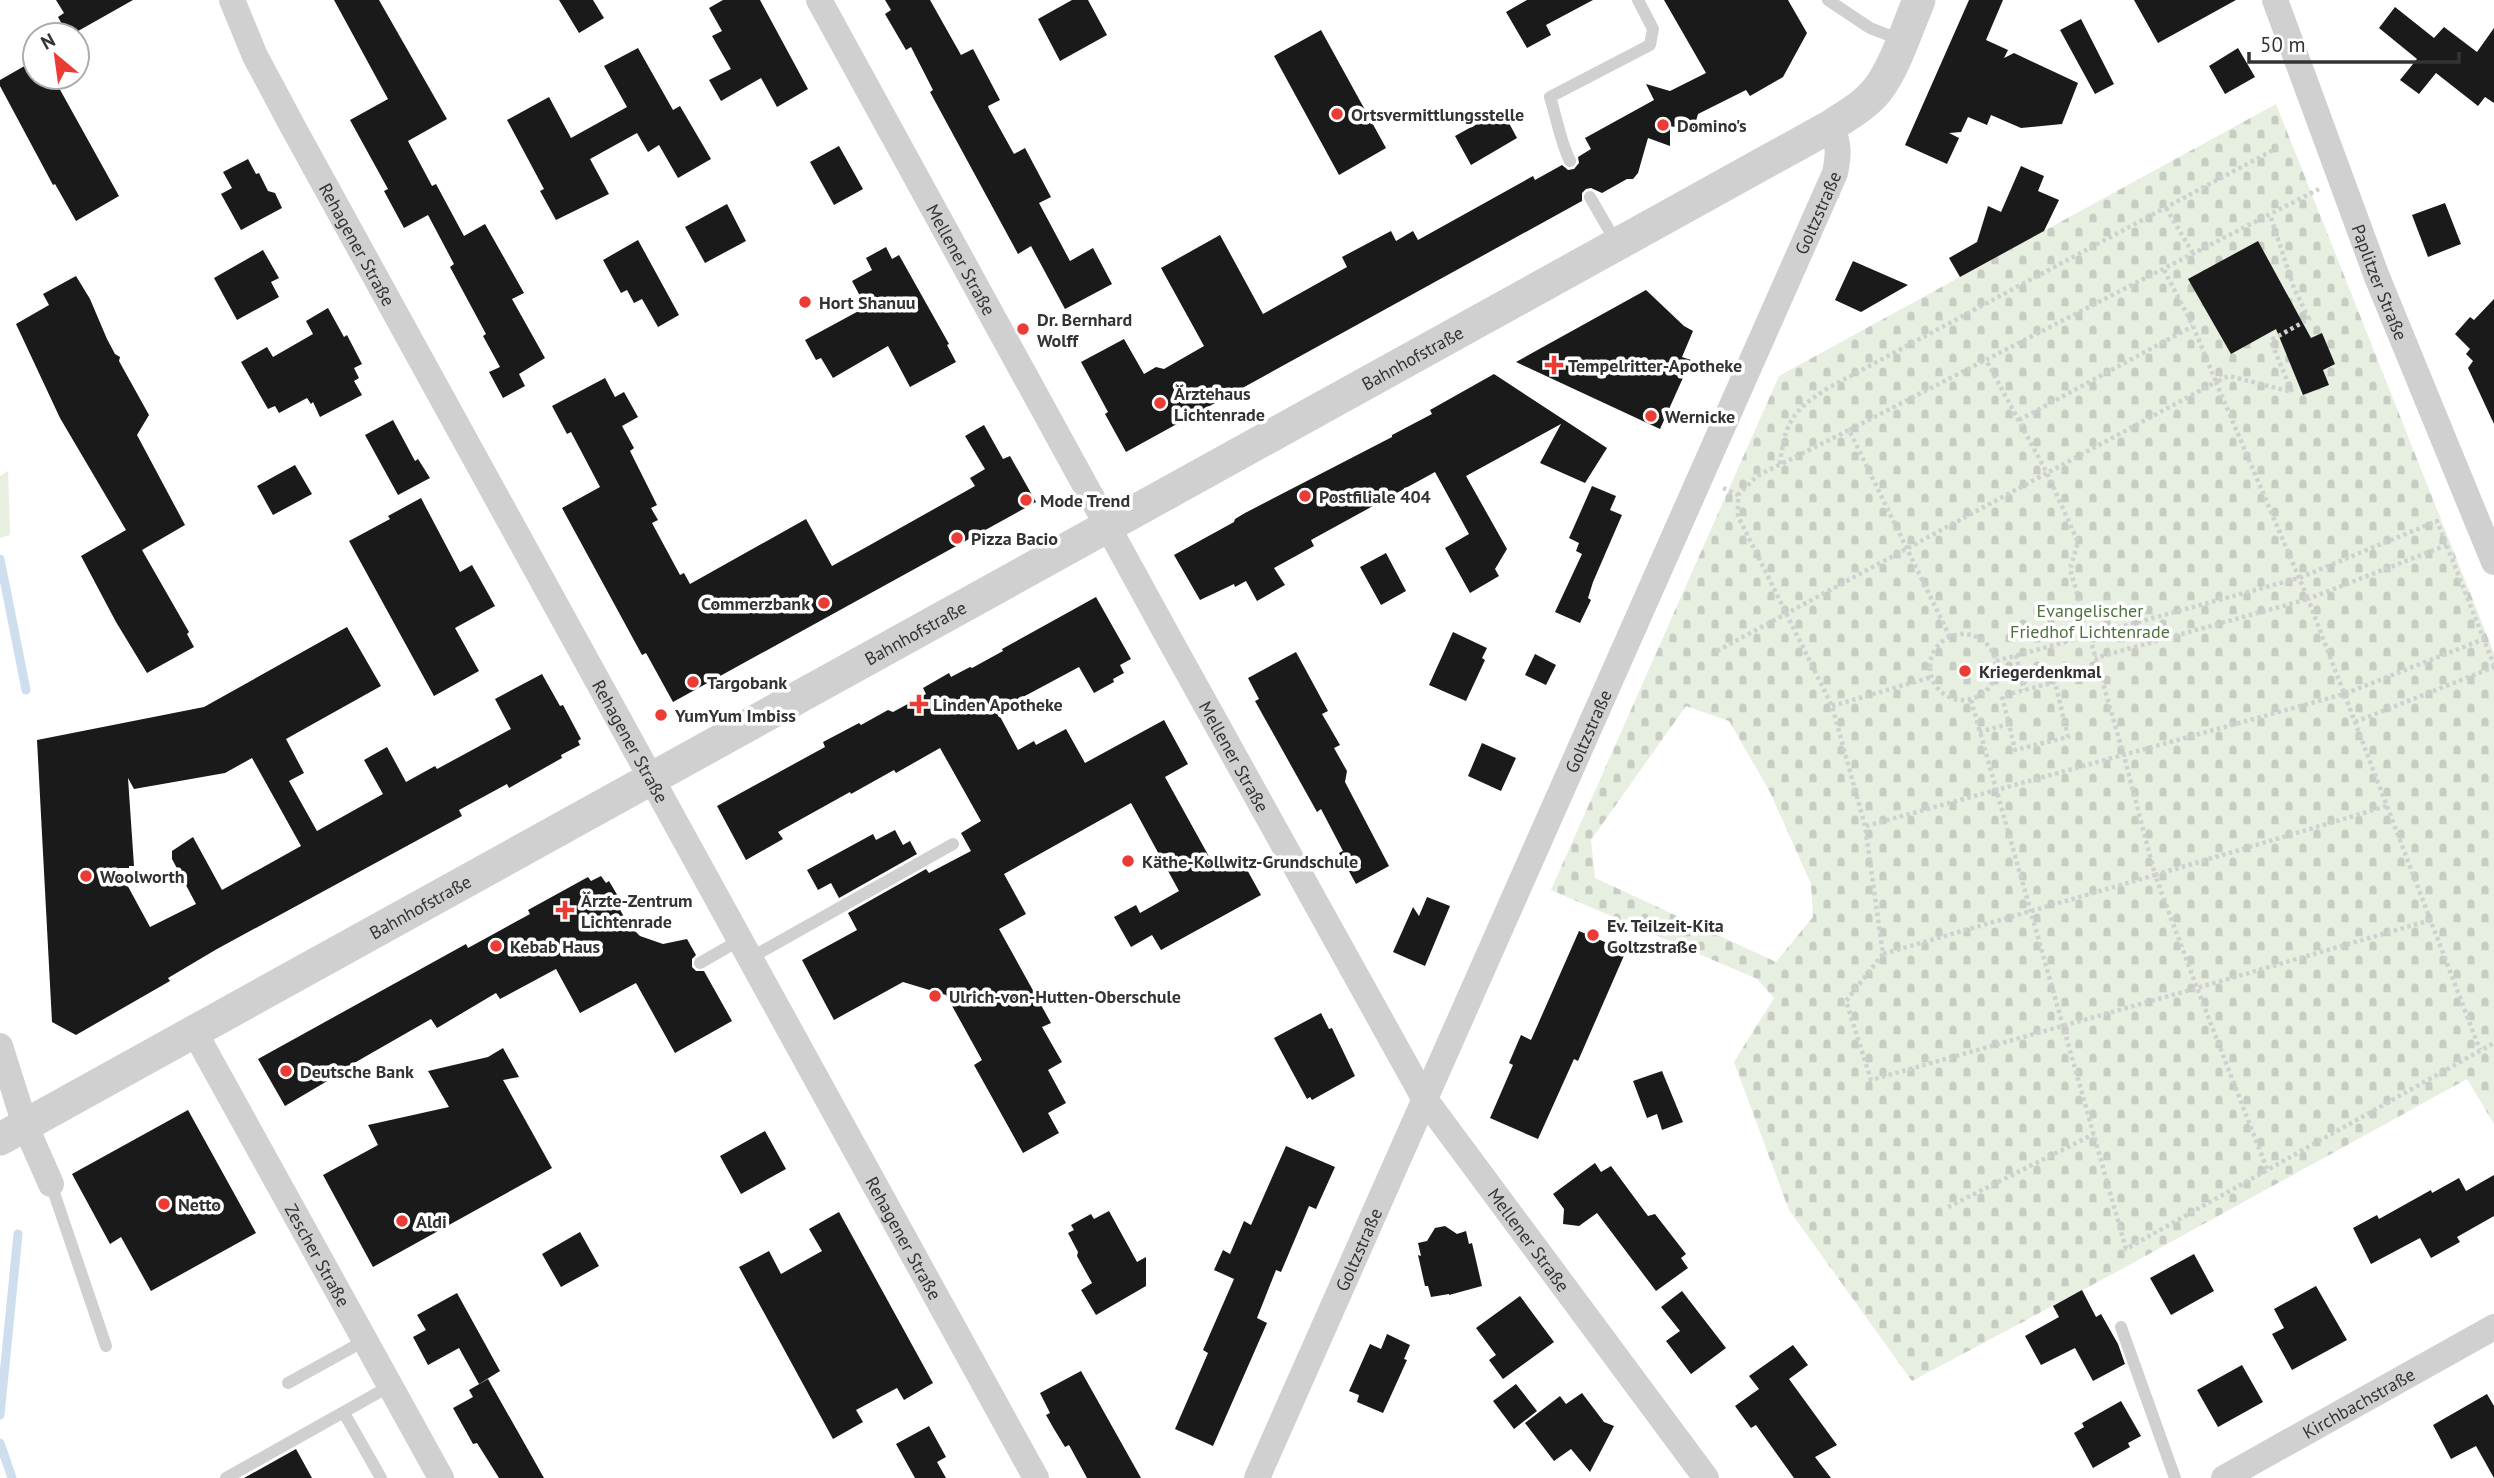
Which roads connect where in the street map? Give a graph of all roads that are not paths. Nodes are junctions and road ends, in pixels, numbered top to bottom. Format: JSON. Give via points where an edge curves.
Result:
{"nodes":[{"id":1,"x":232,"y":0,"type":"edge"},
{"id":2,"x":819,"y":0,"type":"edge"},
{"id":3,"x":1637,"y":0,"type":"edge"},
{"id":4,"x":1828,"y":0,"type":"edge"},
{"id":5,"x":1919,"y":0,"type":"edge"},
{"id":6,"x":2275,"y":0,"type":"edge"},
{"id":7,"x":1902,"y":40,"type":"junction"},
{"id":8,"x":1831,"y":126,"type":"junction"},
{"id":9,"x":1570,"y":161,"type":"dead end"},
{"id":10,"x":1590,"y":197,"type":"dead end"},
{"id":11,"x":1617,"y":244,"type":"junction"},
{"id":12,"x":1107,"y":526,"type":"junction"},
{"id":13,"x":2494,"y":562,"type":"edge"},
{"id":14,"x":651,"y":778,"type":"junction"},
{"id":15,"x":953,"y":844,"type":"dead end"},
{"id":16,"x":745,"y":949,"type":"junction"},
{"id":17,"x":700,"y":962,"type":"dead end"},
{"id":18,"x":194,"y":1031,"type":"junction"},
{"id":19,"x":0,"y":1046,"type":"edge"},
{"id":20,"x":1424,"y":1098,"type":"junction"},
{"id":21,"x":13,"y":1132,"type":"edge"},
{"id":22,"x":51,"y":1184,"type":"joint"},
{"id":23,"x":2121,"y":1326,"type":"dead end"},
{"id":24,"x":2494,"y":1327,"type":"edge"},
{"id":25,"x":364,"y":1341,"type":"junction"},
{"id":26,"x":106,"y":1346,"type":"dead end"},
{"id":27,"x":288,"y":1383,"type":"dead end"},
{"id":28,"x":390,"y":1387,"type":"junction"},
{"id":29,"x":344,"y":1413,"type":"junction"},
{"id":30,"x":226,"y":1478,"type":"edge"},
{"id":31,"x":381,"y":1478,"type":"edge"},
{"id":32,"x":440,"y":1478,"type":"edge"},
{"id":33,"x":1036,"y":1478,"type":"edge"},
{"id":34,"x":1257,"y":1478,"type":"edge"},
{"id":35,"x":1706,"y":1478,"type":"edge"},
{"id":36,"x":2175,"y":1478,"type":"edge"},
{"id":37,"x":2224,"y":1478,"type":"edge"}],
"edges":[{"from":1,"to":14,"type":"street","name":"Rehagener Straße","via":[[255,56]]},
{"from":2,"to":12,"type":"street","name":"Mellener Straße"},
{"from":3,"to":9,"type":"lane","via":[[1653,29],[1650,45],[1550,97],[1561,144]]},
{"from":4,"to":7,"type":"lane","via":[[1870,28]]},
{"from":5,"to":7,"type":"street"},
{"from":6,"to":13,"type":"street","name":"Paplitzer Straße","via":[[2377,277]]},
{"from":7,"to":8,"type":"street","via":[[1878,90]]},
{"from":8,"to":11,"type":"street","name":"Bahnhofstraße"},
{"from":8,"to":20,"type":"street","name":"Goltzstraße","via":[[1839,153],[1830,184]]},
{"from":10,"to":11,"type":"lane"},
{"from":11,"to":12,"type":"street","name":"Bahnhofstraße"},
{"from":12,"to":14,"type":"street","name":"Bahnhofstraße"},
{"from":12,"to":20,"type":"street","name":"Mellener Straße"},
{"from":14,"to":16,"type":"street","name":"Rehagener Straße"},
{"from":14,"to":18,"type":"street","name":"Bahnhofstraße"},
{"from":15,"to":16,"type":"lane"},
{"from":16,"to":17,"type":"lane"},
{"from":16,"to":33,"type":"street","name":"Rehagener Straße"},
{"from":18,"to":21,"type":"street","name":"Bahnhofstraße"},
{"from":18,"to":25,"type":"street","name":"Zescher Straße"},
{"from":19,"to":21,"type":"street"},
{"from":20,"to":34,"type":"street","name":"Goltzstraße"},
{"from":20,"to":35,"type":"street","name":"Mellener Straße"},
{"from":21,"to":22,"type":"street"},
{"from":22,"to":26,"type":"lane"},
{"from":23,"to":36,"type":"lane"},
{"from":24,"to":37,"type":"street","name":"Kirchbachstraße"},
{"from":25,"to":27,"type":"lane"},
{"from":25,"to":28,"type":"street","name":"Zescher Straße"},
{"from":28,"to":29,"type":"lane"},
{"from":28,"to":32,"type":"street","name":"Zescher Straße"},
{"from":29,"to":30,"type":"lane"},
{"from":29,"to":31,"type":"lane"}]}
